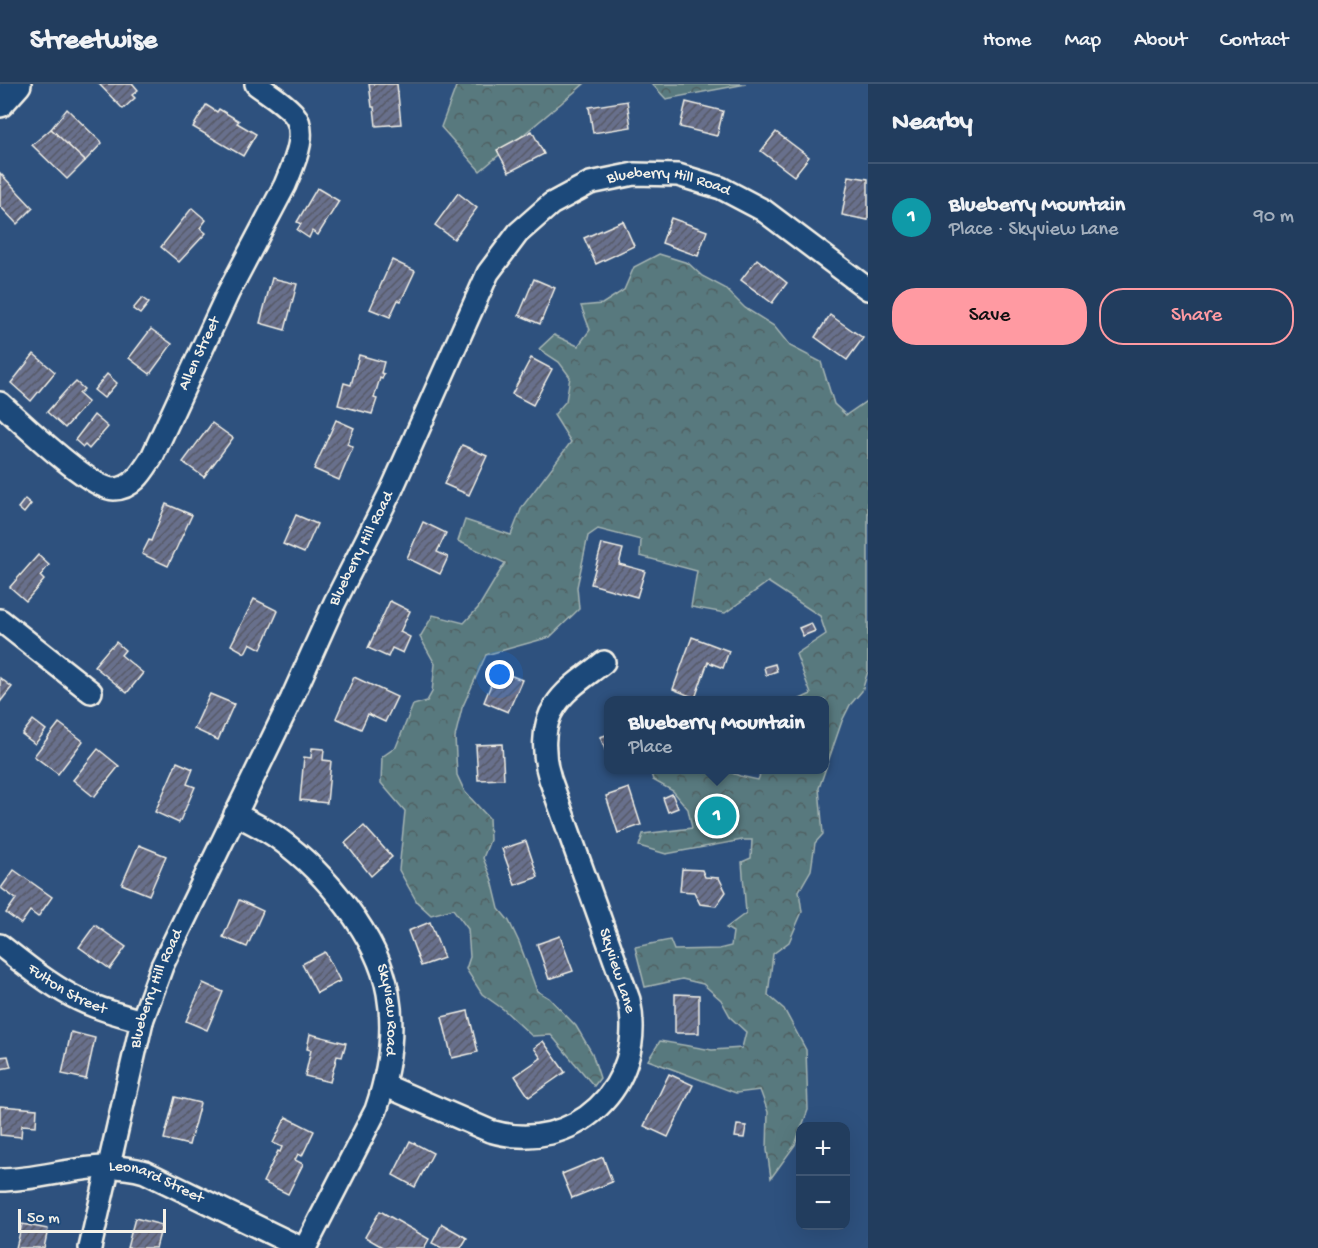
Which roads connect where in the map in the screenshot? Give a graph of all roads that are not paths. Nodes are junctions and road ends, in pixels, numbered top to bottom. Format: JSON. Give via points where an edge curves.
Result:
{"nodes":[{"id":1,"x":17,"y":84,"type":"edge"},
{"id":2,"x":256,"y":84,"type":"edge"},
{"id":3,"x":0,"y":103,"type":"edge"},
{"id":4,"x":868,"y":289,"type":"edge"},
{"id":5,"x":0,"y":403,"type":"edge"},
{"id":6,"x":0,"y":620,"type":"edge"},
{"id":7,"x":604,"y":662,"type":"dead end"},
{"id":8,"x":91,"y":692,"type":"dead end"},
{"id":9,"x":235,"y":814,"type":"junction"},
{"id":10,"x":0,"y":945,"type":"edge"},
{"id":11,"x":142,"y":1021,"type":"junction"},
{"id":12,"x":384,"y":1085,"type":"junction"},
{"id":13,"x":109,"y":1167,"type":"junction"},
{"id":14,"x":0,"y":1180,"type":"edge"},
{"id":15,"x":90,"y":1248,"type":"edge"},
{"id":16,"x":303,"y":1248,"type":"edge"}],
"edges":[{"from":1,"to":3,"type":"street"},
{"from":2,"to":5,"type":"street","name":"Allen Street","via":[[292,112],[299,123],[292,167],[152,457],[137,478],[116,489],[99,485]]},
{"from":4,"to":9,"type":"street","name":"Blueberry Hill Road","via":[[763,210],[693,178],[664,173],[619,176],[577,189],[539,213],[518,233],[488,273],[391,491]]},
{"from":6,"to":8,"type":"street"},
{"from":7,"to":12,"type":"street","name":"Skyview Lane","via":[[554,706],[544,748],[550,779],[629,1000],[632,1038],[623,1073],[608,1097],[588,1116],[572,1126],[526,1137],[490,1131]]},
{"from":9,"to":11,"type":"street","name":"Blueberry Hill Road","via":[[162,966]]},
{"from":9,"to":12,"type":"street","name":"Skyview Road","via":[[280,840],[301,858],[345,905],[366,938],[388,992],[391,1030]]},
{"from":10,"to":11,"type":"street","name":"Fulton Street","via":[[74,997]]},
{"from":11,"to":13,"type":"street","name":"Blueberry Hill Road"},
{"from":12,"to":16,"type":"street","name":"Skyview Road","via":[[376,1110]]},
{"from":13,"to":14,"type":"street","name":"Leonard Street"},
{"from":13,"to":15,"type":"street","name":"Blueberry Hill Road"},
{"from":13,"to":16,"type":"street","name":"Leonard Street","via":[[145,1172]]}]}
